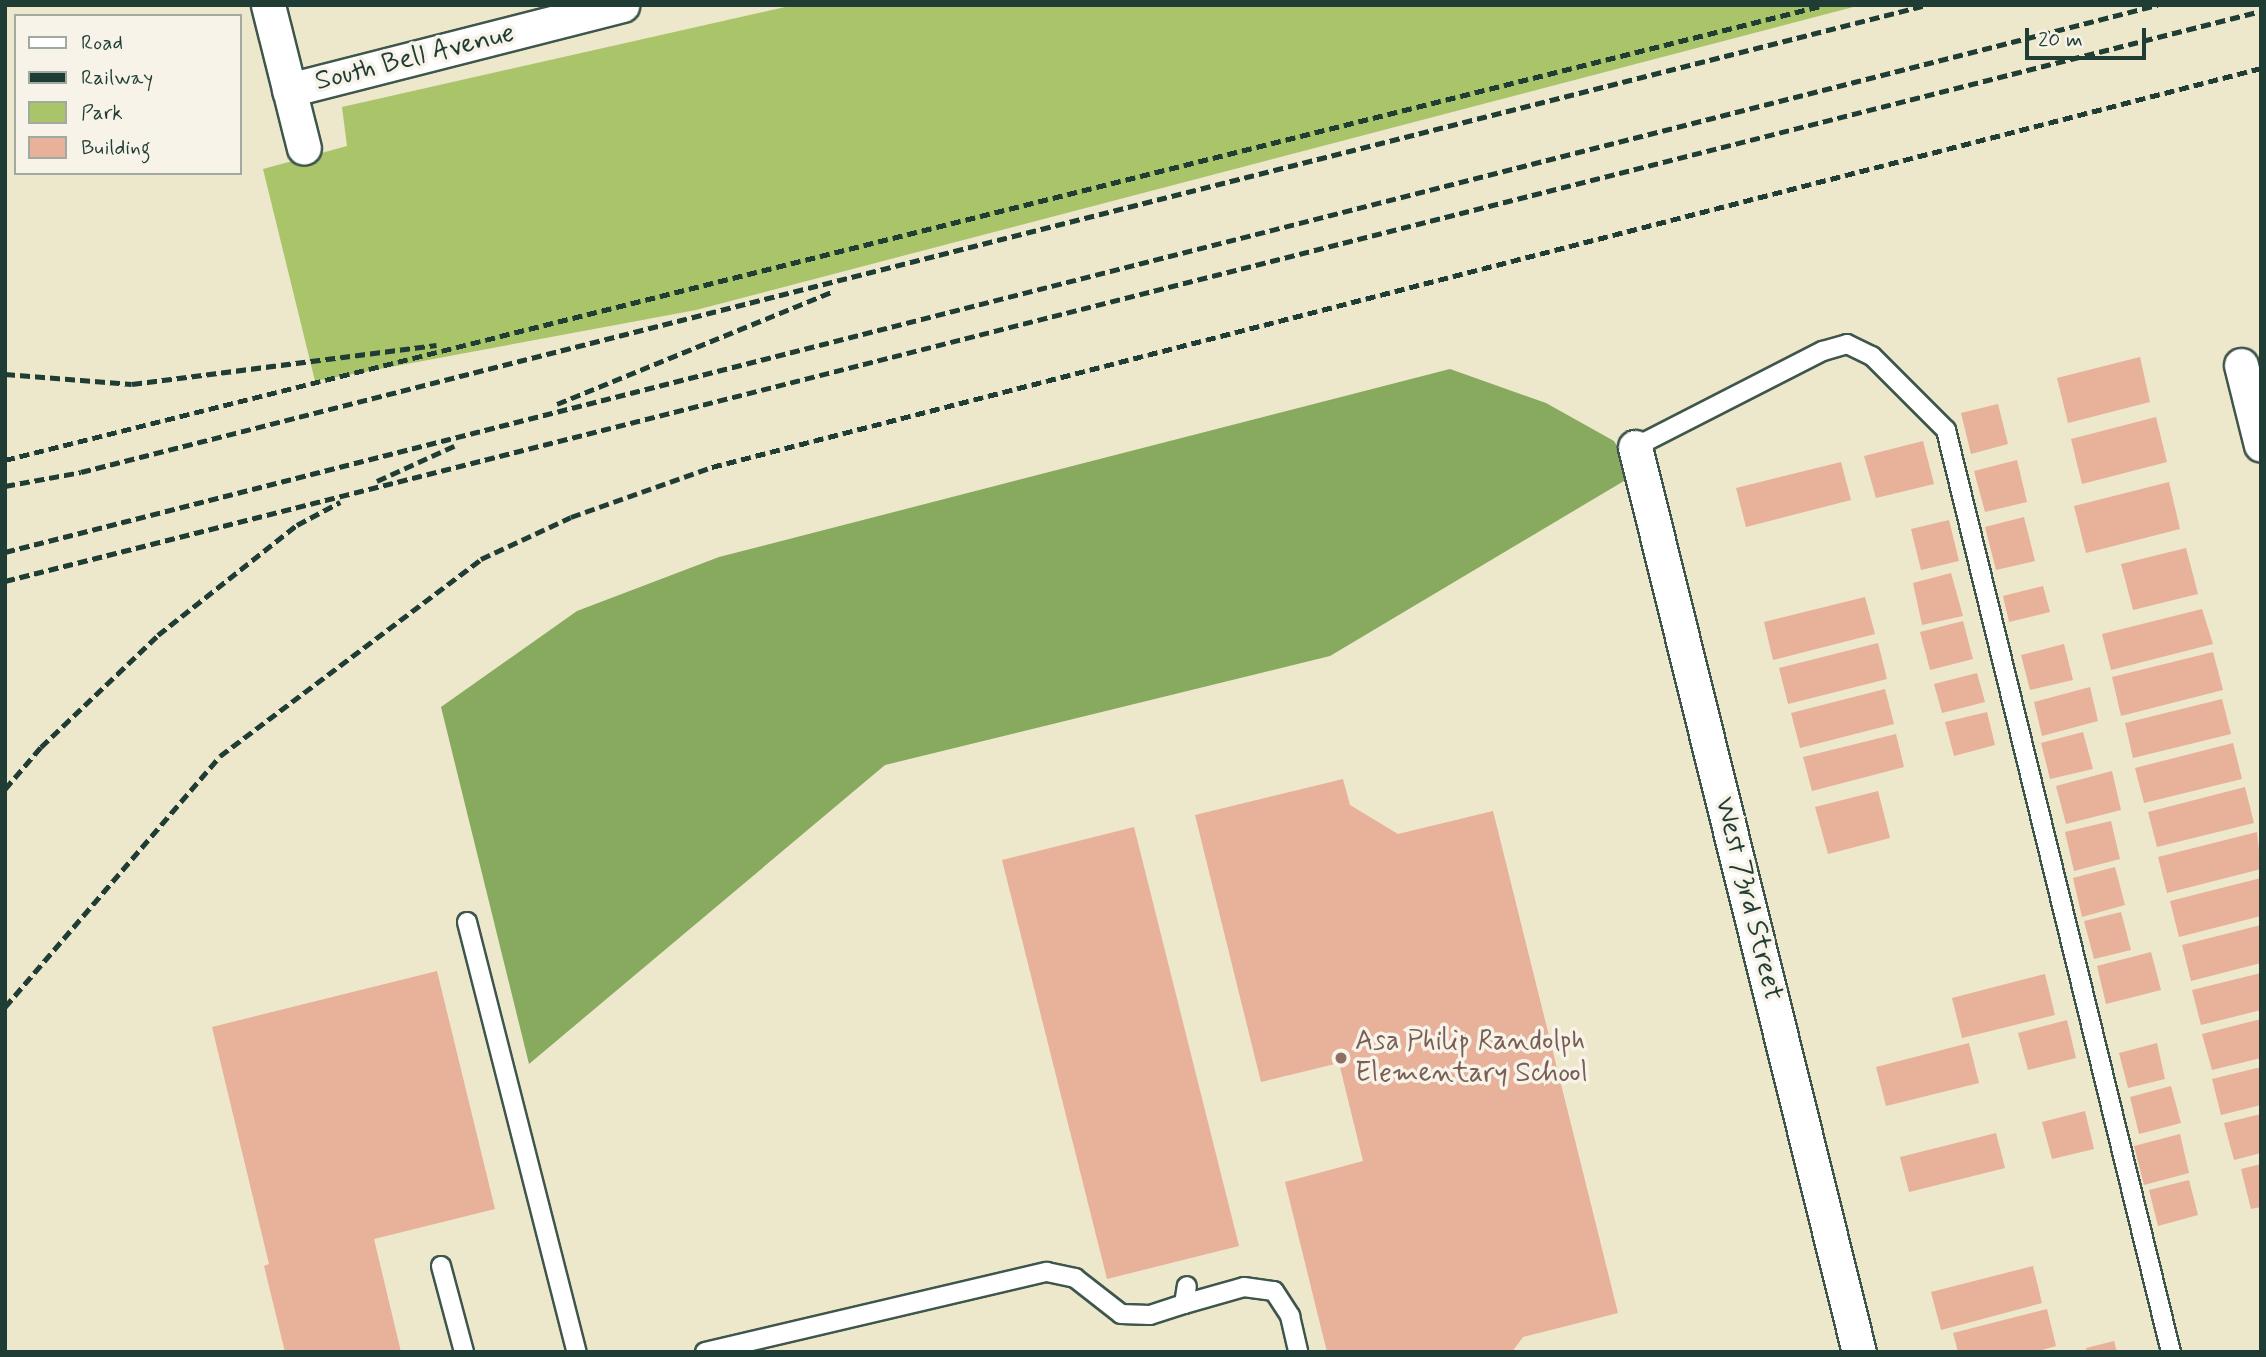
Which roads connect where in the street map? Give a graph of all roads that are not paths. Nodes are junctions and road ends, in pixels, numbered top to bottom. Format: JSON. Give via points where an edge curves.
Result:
{"nodes":[{"id":1,"x":268,"y":5,"type":"edge"},
{"id":2,"x":622,"y":5,"type":"edge"},
{"id":3,"x":289,"y":90,"type":"junction"},
{"id":4,"x":304,"y":148,"type":"dead end"},
{"id":5,"x":2241,"y":365,"type":"dead end"},
{"id":6,"x":2261,"y":445,"type":"edge"},
{"id":7,"x":1635,"y":447,"type":"joint"},
{"id":8,"x":467,"y":922,"type":"dead end"},
{"id":9,"x":441,"y":1266,"type":"dead end"},
{"id":10,"x":464,"y":1352,"type":"edge"},
{"id":11,"x":578,"y":1352,"type":"edge"},
{"id":12,"x":705,"y":1352,"type":"edge"},
{"id":13,"x":1298,"y":1352,"type":"edge"},
{"id":14,"x":1859,"y":1352,"type":"edge"},
{"id":15,"x":2171,"y":1352,"type":"edge"}],
"edges":[{"from":1,"to":3,"type":"street"},
{"from":2,"to":3,"type":"street","name":"South Bell Avenue"},
{"from":3,"to":4,"type":"street"},
{"from":5,"to":6,"type":"street"},
{"from":7,"to":14,"type":"street","name":"West 73rd Street"},
{"from":7,"to":15,"type":"lane","via":[[1823,351],[1847,344],[1872,356],[1946,430]]},
{"from":8,"to":11,"type":"lane"},
{"from":9,"to":10,"type":"lane"},
{"from":12,"to":13,"type":"lane","via":[[1047,1272],[1075,1278],[1121,1314],[1150,1315],[1186,1295],[1244,1287],[1274,1291],[1290,1316]]}]}
